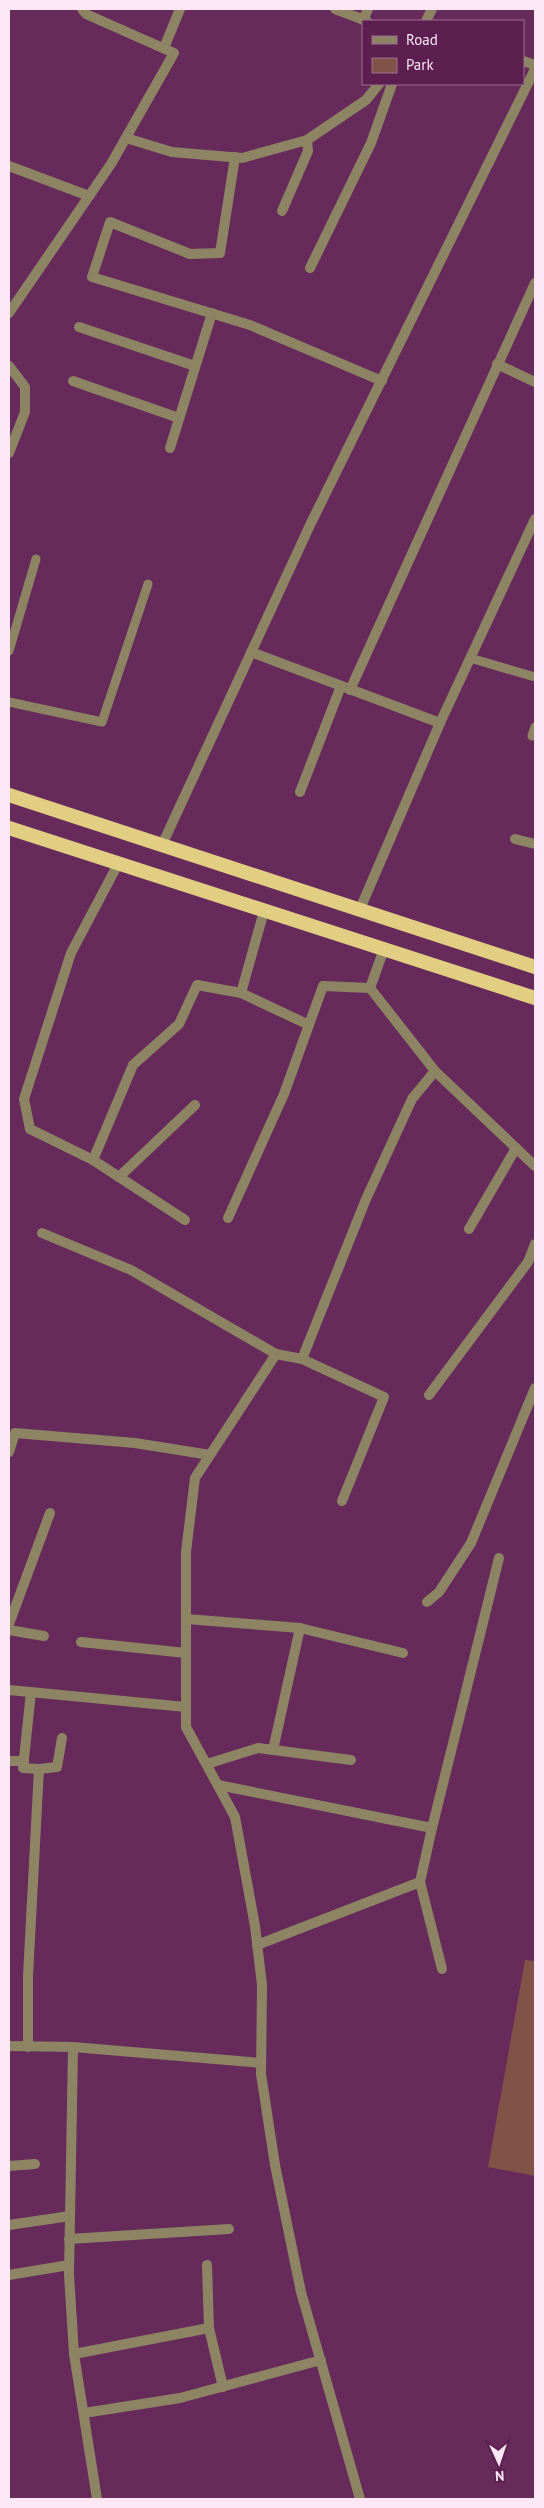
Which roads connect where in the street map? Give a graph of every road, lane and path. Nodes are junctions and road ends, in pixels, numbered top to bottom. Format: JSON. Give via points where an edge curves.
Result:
{"nodes":[{"id":1,"x":82,"y":9,"type":"edge"},
{"id":2,"x":180,"y":9,"type":"edge"},
{"id":3,"x":335,"y":9,"type":"edge"},
{"id":4,"x":362,"y":20,"type":"edge"},
{"id":5,"x":164,"y":48,"type":"junction"},
{"id":6,"x":535,"y":67,"type":"edge"},
{"id":7,"x":378,"y":85,"type":"edge"},
{"id":8,"x":392,"y":85,"type":"edge"},
{"id":9,"x":126,"y":138,"type":"junction"},
{"id":10,"x":307,"y":140,"type":"junction"},
{"id":11,"x":235,"y":157,"type":"junction"},
{"id":12,"x":9,"y":166,"type":"edge"},
{"id":13,"x":89,"y":196,"type":"junction"},
{"id":14,"x":282,"y":211,"type":"dead end"},
{"id":15,"x":310,"y":268,"type":"dead end"},
{"id":16,"x":535,"y":282,"type":"edge"},
{"id":17,"x":212,"y":313,"type":"junction"},
{"id":18,"x":9,"y":314,"type":"edge"},
{"id":19,"x":79,"y":326,"type":"dead end"},
{"id":20,"x":498,"y":364,"type":"junction"},
{"id":21,"x":9,"y":366,"type":"edge"},
{"id":22,"x":195,"y":366,"type":"junction"},
{"id":23,"x":382,"y":380,"type":"junction"},
{"id":24,"x":73,"y":381,"type":"dead end"},
{"id":25,"x":535,"y":382,"type":"edge"},
{"id":26,"x":179,"y":418,"type":"junction"},
{"id":27,"x":170,"y":448,"type":"dead end"},
{"id":28,"x":9,"y":453,"type":"edge"},
{"id":29,"x":535,"y":519,"type":"edge"},
{"id":30,"x":36,"y":559,"type":"dead end"},
{"id":31,"x":148,"y":584,"type":"dead end"},
{"id":32,"x":9,"y":651,"type":"edge"},
{"id":33,"x":251,"y":652,"type":"junction"},
{"id":34,"x":470,"y":658,"type":"junction"},
{"id":35,"x":535,"y":677,"type":"edge"},
{"id":36,"x":346,"y":688,"type":"junction"},
{"id":37,"x":9,"y":702,"type":"edge"},
{"id":38,"x":440,"y":723,"type":"junction"},
{"id":39,"x":535,"y":727,"type":"edge"},
{"id":40,"x":532,"y":736,"type":"dead end"},
{"id":41,"x":300,"y":792,"type":"dead end"},
{"id":42,"x":9,"y":795,"type":"edge"},
{"id":43,"x":9,"y":828,"type":"edge"},
{"id":44,"x":514,"y":839,"type":"dead end"},
{"id":45,"x":535,"y":844,"type":"edge"},
{"id":46,"x":162,"y":845,"type":"junction"},
{"id":47,"x":118,"y":864,"type":"junction"},
{"id":48,"x":360,"y":909,"type":"junction"},
{"id":49,"x":264,"y":911,"type":"junction"},
{"id":50,"x":384,"y":949,"type":"junction"},
{"id":51,"x":535,"y":965,"type":"edge"},
{"id":52,"x":370,"y":988,"type":"junction"},
{"id":53,"x":241,"y":993,"type":"junction"},
{"id":54,"x":535,"y":998,"type":"edge"},
{"id":55,"x":309,"y":1025,"type":"junction"},
{"id":56,"x":435,"y":1071,"type":"junction"},
{"id":57,"x":195,"y":1105,"type":"dead end"},
{"id":58,"x":516,"y":1148,"type":"junction"},
{"id":59,"x":93,"y":1160,"type":"junction"},
{"id":60,"x":535,"y":1166,"type":"edge"},
{"id":61,"x":119,"y":1177,"type":"junction"},
{"id":62,"x":228,"y":1218,"type":"dead end"},
{"id":63,"x":185,"y":1220,"type":"dead end"},
{"id":64,"x":470,"y":1229,"type":"dead end"},
{"id":65,"x":42,"y":1234,"type":"dead end"},
{"id":66,"x":535,"y":1244,"type":"edge"},
{"id":67,"x":276,"y":1354,"type":"junction"},
{"id":68,"x":302,"y":1359,"type":"junction"},
{"id":69,"x":535,"y":1388,"type":"edge"},
{"id":70,"x":429,"y":1395,"type":"dead end"},
{"id":71,"x":9,"y":1452,"type":"edge"},
{"id":72,"x":210,"y":1455,"type":"junction"},
{"id":73,"x":342,"y":1501,"type":"dead end"},
{"id":74,"x":50,"y":1513,"type":"dead end"},
{"id":75,"x":499,"y":1558,"type":"dead end"},
{"id":76,"x":427,"y":1602,"type":"dead end"},
{"id":77,"x":186,"y":1619,"type":"junction"},
{"id":78,"x":9,"y":1624,"type":"edge"},
{"id":79,"x":300,"y":1628,"type":"junction"},
{"id":80,"x":9,"y":1630,"type":"edge"},
{"id":81,"x":44,"y":1636,"type":"dead end"},
{"id":82,"x":80,"y":1642,"type":"dead end"},
{"id":83,"x":186,"y":1653,"type":"junction"},
{"id":84,"x":403,"y":1653,"type":"dead end"},
{"id":85,"x":9,"y":1690,"type":"edge"},
{"id":86,"x":31,"y":1692,"type":"junction"},
{"id":87,"x":186,"y":1707,"type":"junction"},
{"id":88,"x":62,"y":1738,"type":"dead end"},
{"id":89,"x":273,"y":1750,"type":"junction"},
{"id":90,"x":351,"y":1760,"type":"dead end"},
{"id":91,"x":9,"y":1761,"type":"edge"},
{"id":92,"x":24,"y":1761,"type":"junction"},
{"id":93,"x":207,"y":1764,"type":"junction"},
{"id":94,"x":39,"y":1769,"type":"junction"},
{"id":95,"x":218,"y":1785,"type":"junction"},
{"id":96,"x":432,"y":1828,"type":"junction"},
{"id":97,"x":420,"y":1882,"type":"junction"},
{"id":98,"x":258,"y":1945,"type":"junction"},
{"id":99,"x":442,"y":1969,"type":"dead end"},
{"id":100,"x":9,"y":2046,"type":"edge"},
{"id":101,"x":28,"y":2047,"type":"junction"},
{"id":102,"x":73,"y":2048,"type":"junction"},
{"id":103,"x":261,"y":2063,"type":"junction"},
{"id":104,"x":35,"y":2164,"type":"dead end"},
{"id":105,"x":9,"y":2166,"type":"edge"},
{"id":106,"x":70,"y":2216,"type":"junction"},
{"id":107,"x":9,"y":2225,"type":"edge"},
{"id":108,"x":229,"y":2229,"type":"dead end"},
{"id":109,"x":69,"y":2239,"type":"junction"},
{"id":110,"x":69,"y":2264,"type":"junction"},
{"id":111,"x":207,"y":2265,"type":"dead end"},
{"id":112,"x":9,"y":2275,"type":"edge"},
{"id":113,"x":209,"y":2328,"type":"junction"},
{"id":114,"x":74,"y":2354,"type":"junction"},
{"id":115,"x":321,"y":2360,"type":"junction"},
{"id":116,"x":223,"y":2387,"type":"junction"},
{"id":117,"x":84,"y":2413,"type":"junction"},
{"id":118,"x":97,"y":2499,"type":"edge"},
{"id":119,"x":360,"y":2499,"type":"edge"}],
"edges":[{"from":1,"to":5,"type":"street","via":[[86,14]]},
{"from":2,"to":5,"type":"street"},
{"from":3,"to":4,"type":"street"},
{"from":5,"to":9,"type":"street","via":[[174,53]]},
{"from":6,"to":23,"type":"street"},
{"from":7,"to":10,"type":"street","via":[[366,100]]},
{"from":8,"to":15,"type":"street","via":[[371,143]]},
{"from":9,"to":11,"type":"street","via":[[172,152]]},
{"from":9,"to":13,"type":"street"},
{"from":10,"to":11,"type":"street","via":[[242,158]]},
{"from":10,"to":14,"type":"street","via":[[308,151]]},
{"from":11,"to":17,"type":"street","via":[[220,253],[190,254],[110,222],[92,277]]},
{"from":12,"to":13,"type":"street"},
{"from":13,"to":18,"type":"street"},
{"from":16,"to":20,"type":"street"},
{"from":17,"to":22,"type":"street"},
{"from":17,"to":23,"type":"street","via":[[250,325]]},
{"from":19,"to":22,"type":"street"},
{"from":20,"to":25,"type":"street"},
{"from":20,"to":36,"type":"street"},
{"from":21,"to":28,"type":"street","via":[[25,387],[25,412]]},
{"from":22,"to":26,"type":"street"},
{"from":23,"to":33,"type":"street"},
{"from":24,"to":26,"type":"street"},
{"from":26,"to":27,"type":"street"},
{"from":29,"to":34,"type":"street"},
{"from":30,"to":32,"type":"lane"},
{"from":31,"to":37,"type":"lane","via":[[102,722]]},
{"from":33,"to":36,"type":"street"},
{"from":33,"to":46,"type":"street"},
{"from":34,"to":35,"type":"lane"},
{"from":34,"to":38,"type":"street"},
{"from":36,"to":38,"type":"street"},
{"from":36,"to":41,"type":"street"},
{"from":38,"to":48,"type":"street"},
{"from":39,"to":40,"type":"lane"},
{"from":42,"to":46,"type":"highway"},
{"from":43,"to":47,"type":"highway"},
{"from":44,"to":45,"type":"street"},
{"from":46,"to":48,"type":"highway"},
{"from":47,"to":49,"type":"highway"},
{"from":47,"to":59,"type":"street","via":[[71,953],[24,1099],[30,1129]]},
{"from":48,"to":51,"type":"highway"},
{"from":49,"to":50,"type":"highway"},
{"from":49,"to":53,"type":"street"},
{"from":50,"to":52,"type":"street"},
{"from":50,"to":54,"type":"highway"},
{"from":52,"to":55,"type":"street","via":[[323,986]]},
{"from":52,"to":56,"type":"street"},
{"from":53,"to":55,"type":"street"},
{"from":53,"to":59,"type":"street","via":[[197,985],[179,1024],[133,1065]]},
{"from":55,"to":62,"type":"street","via":[[284,1094]]},
{"from":56,"to":58,"type":"street"},
{"from":56,"to":68,"type":"street","via":[[412,1099],[366,1199]]},
{"from":57,"to":61,"type":"street"},
{"from":58,"to":60,"type":"street"},
{"from":58,"to":64,"type":"street"},
{"from":59,"to":61,"type":"street"},
{"from":61,"to":63,"type":"street"},
{"from":65,"to":67,"type":"street","via":[[130,1270]]},
{"from":66,"to":70,"type":"street","via":[[528,1262]]},
{"from":67,"to":68,"type":"street"},
{"from":67,"to":72,"type":"street"},
{"from":68,"to":73,"type":"street","via":[[384,1398]]},
{"from":69,"to":76,"type":"street","via":[[471,1543],[439,1592]]},
{"from":71,"to":72,"type":"street","via":[[16,1433],[135,1443]]},
{"from":72,"to":77,"type":"street","via":[[195,1478],[186,1552]]},
{"from":74,"to":78,"type":"street"},
{"from":75,"to":96,"type":"street"},
{"from":77,"to":79,"type":"street"},
{"from":77,"to":83,"type":"street"},
{"from":79,"to":84,"type":"street"},
{"from":79,"to":89,"type":"street"},
{"from":80,"to":81,"type":"street"},
{"from":82,"to":83,"type":"street"},
{"from":83,"to":87,"type":"street"},
{"from":85,"to":86,"type":"street"},
{"from":86,"to":87,"type":"street"},
{"from":86,"to":92,"type":"street"},
{"from":87,"to":93,"type":"street","via":[[186,1727]]},
{"from":88,"to":94,"type":"street","via":[[57,1767]]},
{"from":89,"to":90,"type":"street"},
{"from":89,"to":93,"type":"street","via":[[258,1748]]},
{"from":91,"to":92,"type":"street"},
{"from":92,"to":94,"type":"street","via":[[23,1768]]},
{"from":93,"to":95,"type":"street"},
{"from":94,"to":101,"type":"street","via":[[28,1976]]},
{"from":95,"to":96,"type":"street"},
{"from":95,"to":98,"type":"street","via":[[235,1816]]},
{"from":96,"to":97,"type":"street"},
{"from":97,"to":98,"type":"street"},
{"from":97,"to":99,"type":"street"},
{"from":98,"to":103,"type":"street","via":[[262,1985]]},
{"from":100,"to":101,"type":"street"},
{"from":101,"to":102,"type":"street"},
{"from":102,"to":103,"type":"street"},
{"from":102,"to":106,"type":"street"},
{"from":103,"to":115,"type":"street","via":[[275,2165],[301,2292]]},
{"from":104,"to":105,"type":"street"},
{"from":106,"to":107,"type":"street"},
{"from":106,"to":109,"type":"street"},
{"from":108,"to":109,"type":"street"},
{"from":109,"to":110,"type":"street"},
{"from":110,"to":112,"type":"street"},
{"from":110,"to":114,"type":"street"},
{"from":111,"to":113,"type":"street"},
{"from":113,"to":114,"type":"street"},
{"from":113,"to":116,"type":"street"},
{"from":114,"to":117,"type":"street"},
{"from":115,"to":116,"type":"street"},
{"from":115,"to":119,"type":"street"},
{"from":116,"to":117,"type":"street","via":[[180,2398]]},
{"from":117,"to":118,"type":"street"}]}
